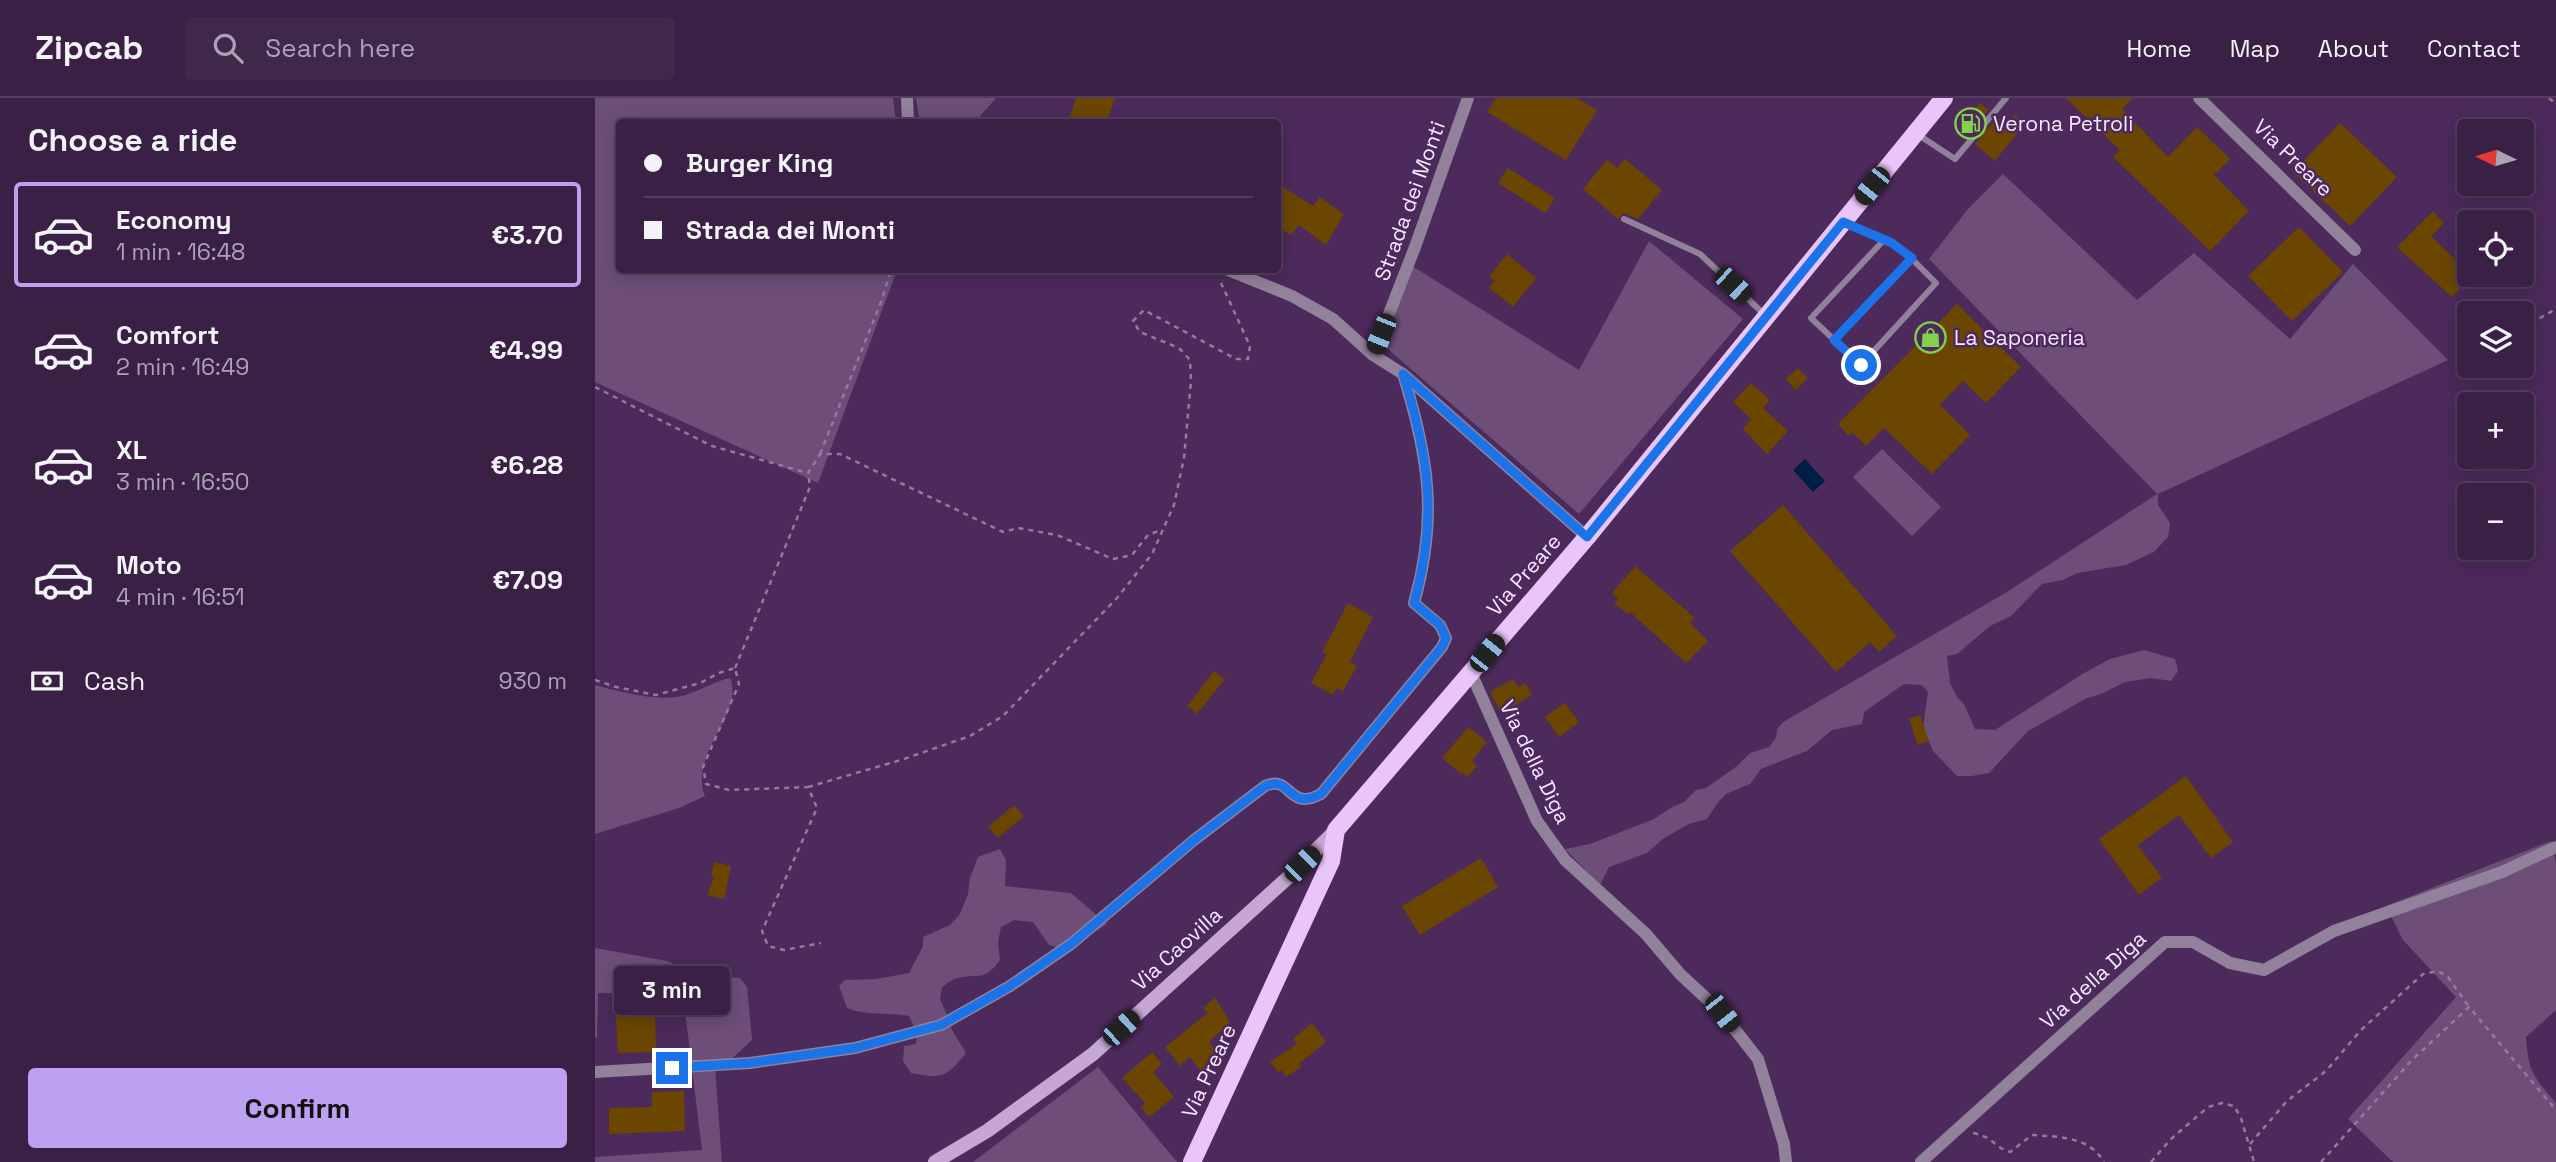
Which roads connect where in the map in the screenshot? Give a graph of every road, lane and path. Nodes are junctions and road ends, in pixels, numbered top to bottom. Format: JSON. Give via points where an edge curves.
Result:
{"nodes":[{"id":1,"x":907,"y":98,"type":"edge"},
{"id":2,"x":1468,"y":98,"type":"edge"},
{"id":3,"x":1944,"y":98,"type":"edge"},
{"id":4,"x":2006,"y":98,"type":"edge"},
{"id":5,"x":2199,"y":98,"type":"edge"},
{"id":6,"x":2549,"y":98,"type":"edge"},
{"id":7,"x":2556,"y":104,"type":"edge"},
{"id":8,"x":908,"y":119,"type":"edge"},
{"id":9,"x":1915,"y":133,"type":"junction"},
{"id":10,"x":1624,"y":219,"type":"dead end"},
{"id":11,"x":1843,"y":222,"type":"junction"},
{"id":12,"x":1883,"y":241,"type":"junction"},
{"id":13,"x":2355,"y":250,"type":"dead end"},
{"id":14,"x":1912,"y":258,"type":"junction"},
{"id":15,"x":890,"y":273,"type":"edge"},
{"id":16,"x":1224,"y":274,"type":"edge"},
{"id":17,"x":2556,"y":309,"type":"edge"},
{"id":18,"x":1767,"y":316,"type":"junction"},
{"id":19,"x":2534,"y":321,"type":"edge"},
{"id":20,"x":1834,"y":340,"type":"junction"},
{"id":21,"x":1373,"y":355,"type":"junction"},
{"id":22,"x":1403,"y":374,"type":"junction"},
{"id":23,"x":595,"y":387,"type":"edge"},
{"id":24,"x":820,"y":454,"type":"junction"},
{"id":25,"x":808,"y":473,"type":"junction"},
{"id":26,"x":1164,"y":529,"type":"junction"},
{"id":27,"x":1587,"y":537,"type":"junction"},
{"id":28,"x":735,"y":668,"type":"junction"},
{"id":29,"x":1471,"y":673,"type":"junction"},
{"id":30,"x":595,"y":680,"type":"edge"},
{"id":31,"x":809,"y":787,"type":"junction"},
{"id":32,"x":1336,"y":830,"type":"junction"},
{"id":33,"x":2556,"y":847,"type":"edge"},
{"id":34,"x":821,"y":943,"type":"dead end"},
{"id":35,"x":2469,"y":1007,"type":"junction"},
{"id":36,"x":595,"y":1072,"type":"edge"},
{"id":37,"x":2556,"y":1110,"type":"edge"},
{"id":38,"x":1956,"y":1130,"type":"junction"},
{"id":39,"x":2250,"y":1144,"type":"junction"},
{"id":40,"x":935,"y":1162,"type":"edge"},
{"id":41,"x":1192,"y":1162,"type":"edge"},
{"id":42,"x":1786,"y":1162,"type":"edge"},
{"id":43,"x":1921,"y":1162,"type":"edge"},
{"id":44,"x":2104,"y":1162,"type":"edge"},
{"id":45,"x":2151,"y":1162,"type":"edge"},
{"id":46,"x":2254,"y":1162,"type":"edge"},
{"id":47,"x":2321,"y":1162,"type":"edge"}],
"edges":[{"from":1,"to":8,"type":"street"},
{"from":2,"to":21,"type":"street","name":"Strada dei Monti"},
{"from":3,"to":9,"type":"main road","name":"Via Preare"},
{"from":4,"to":9,"type":"lane","via":[[1955,159]]},
{"from":5,"to":13,"type":"street","name":"Via Preare"},
{"from":6,"to":7,"type":"path"},
{"from":9,"to":11,"type":"main road","name":"Via Preare"},
{"from":10,"to":18,"type":"lane","via":[[1700,254]]},
{"from":11,"to":12,"type":"lane"},
{"from":11,"to":18,"type":"main road","name":"Via Preare"},
{"from":12,"to":14,"type":"lane"},
{"from":12,"to":20,"type":"lane","via":[[1811,318]]},
{"from":14,"to":20,"type":"lane"},
{"from":14,"to":20,"type":"lane","via":[[1936,283],[1861,365]]},
{"from":15,"to":24,"type":"path"},
{"from":16,"to":21,"type":"street","via":[[1292,296],[1333,319]]},
{"from":16,"to":26,"type":"path","via":[[1250,346],[1248,359],[1236,359],[1143,310],[1133,321],[1140,332],[1179,348],[1190,360],[1184,458]]},
{"from":17,"to":19,"type":"path"},
{"from":18,"to":27,"type":"main road","name":"Via Preare"},
{"from":21,"to":22,"type":"street"},
{"from":22,"to":27,"type":"street"},
{"from":22,"to":36,"type":"street","via":[[1427,476],[1429,523],[1414,603],[1440,625],[1446,638],[1321,794],[1299,799],[1281,785],[1265,786],[1071,944],[941,1025],[855,1048],[750,1063]]},
{"from":23,"to":25,"type":"path","via":[[712,446]]},
{"from":24,"to":25,"type":"path"},
{"from":24,"to":26,"type":"path","via":[[840,454],[1003,532],[1018,528],[1057,535],[1113,559],[1132,555],[1148,535]]},
{"from":25,"to":28,"type":"path","via":[[810,487]]},
{"from":26,"to":31,"type":"path","via":[[1152,554],[1117,598],[1003,716],[970,736]]},
{"from":27,"to":29,"type":"main road","name":"Via Preare"},
{"from":28,"to":30,"type":"path","via":[[656,695]]},
{"from":28,"to":31,"type":"path","via":[[739,684],[703,767],[706,784],[729,790]]},
{"from":29,"to":32,"type":"main road","name":"Via Preare"},
{"from":29,"to":42,"type":"street","name":"Via della Diga","via":[[1538,821],[1565,860],[1646,934],[1679,974],[1722,1013],[1758,1059]]},
{"from":31,"to":34,"type":"path","via":[[817,808],[762,931],[768,946],[784,950]]},
{"from":32,"to":40,"type":"main road","name":"Via Caovilla","via":[[1093,1054],[987,1131]]},
{"from":32,"to":41,"type":"main road","name":"Via Preare","via":[[1331,861]]},
{"from":33,"to":38,"type":"street","name":"Via della Diga","via":[[2502,872],[2334,931],[2264,970],[2230,963],[2193,942],[2165,942]]},
{"from":35,"to":37,"type":"path"},
{"from":35,"to":39,"type":"path","via":[[2448,977],[2438,971],[2423,974],[2361,1030],[2326,1071],[2287,1101]]},
{"from":35,"to":47,"type":"path","via":[[2411,1061]]},
{"from":38,"to":43,"type":"street","name":"Via della Diga"},
{"from":38,"to":44,"type":"path","via":[[1988,1136],[2010,1152],[2032,1135],[2079,1140],[2099,1152]]},
{"from":39,"to":45,"type":"path","via":[[2234,1105],[2222,1103],[2208,1107]]},
{"from":39,"to":46,"type":"path"}]}
